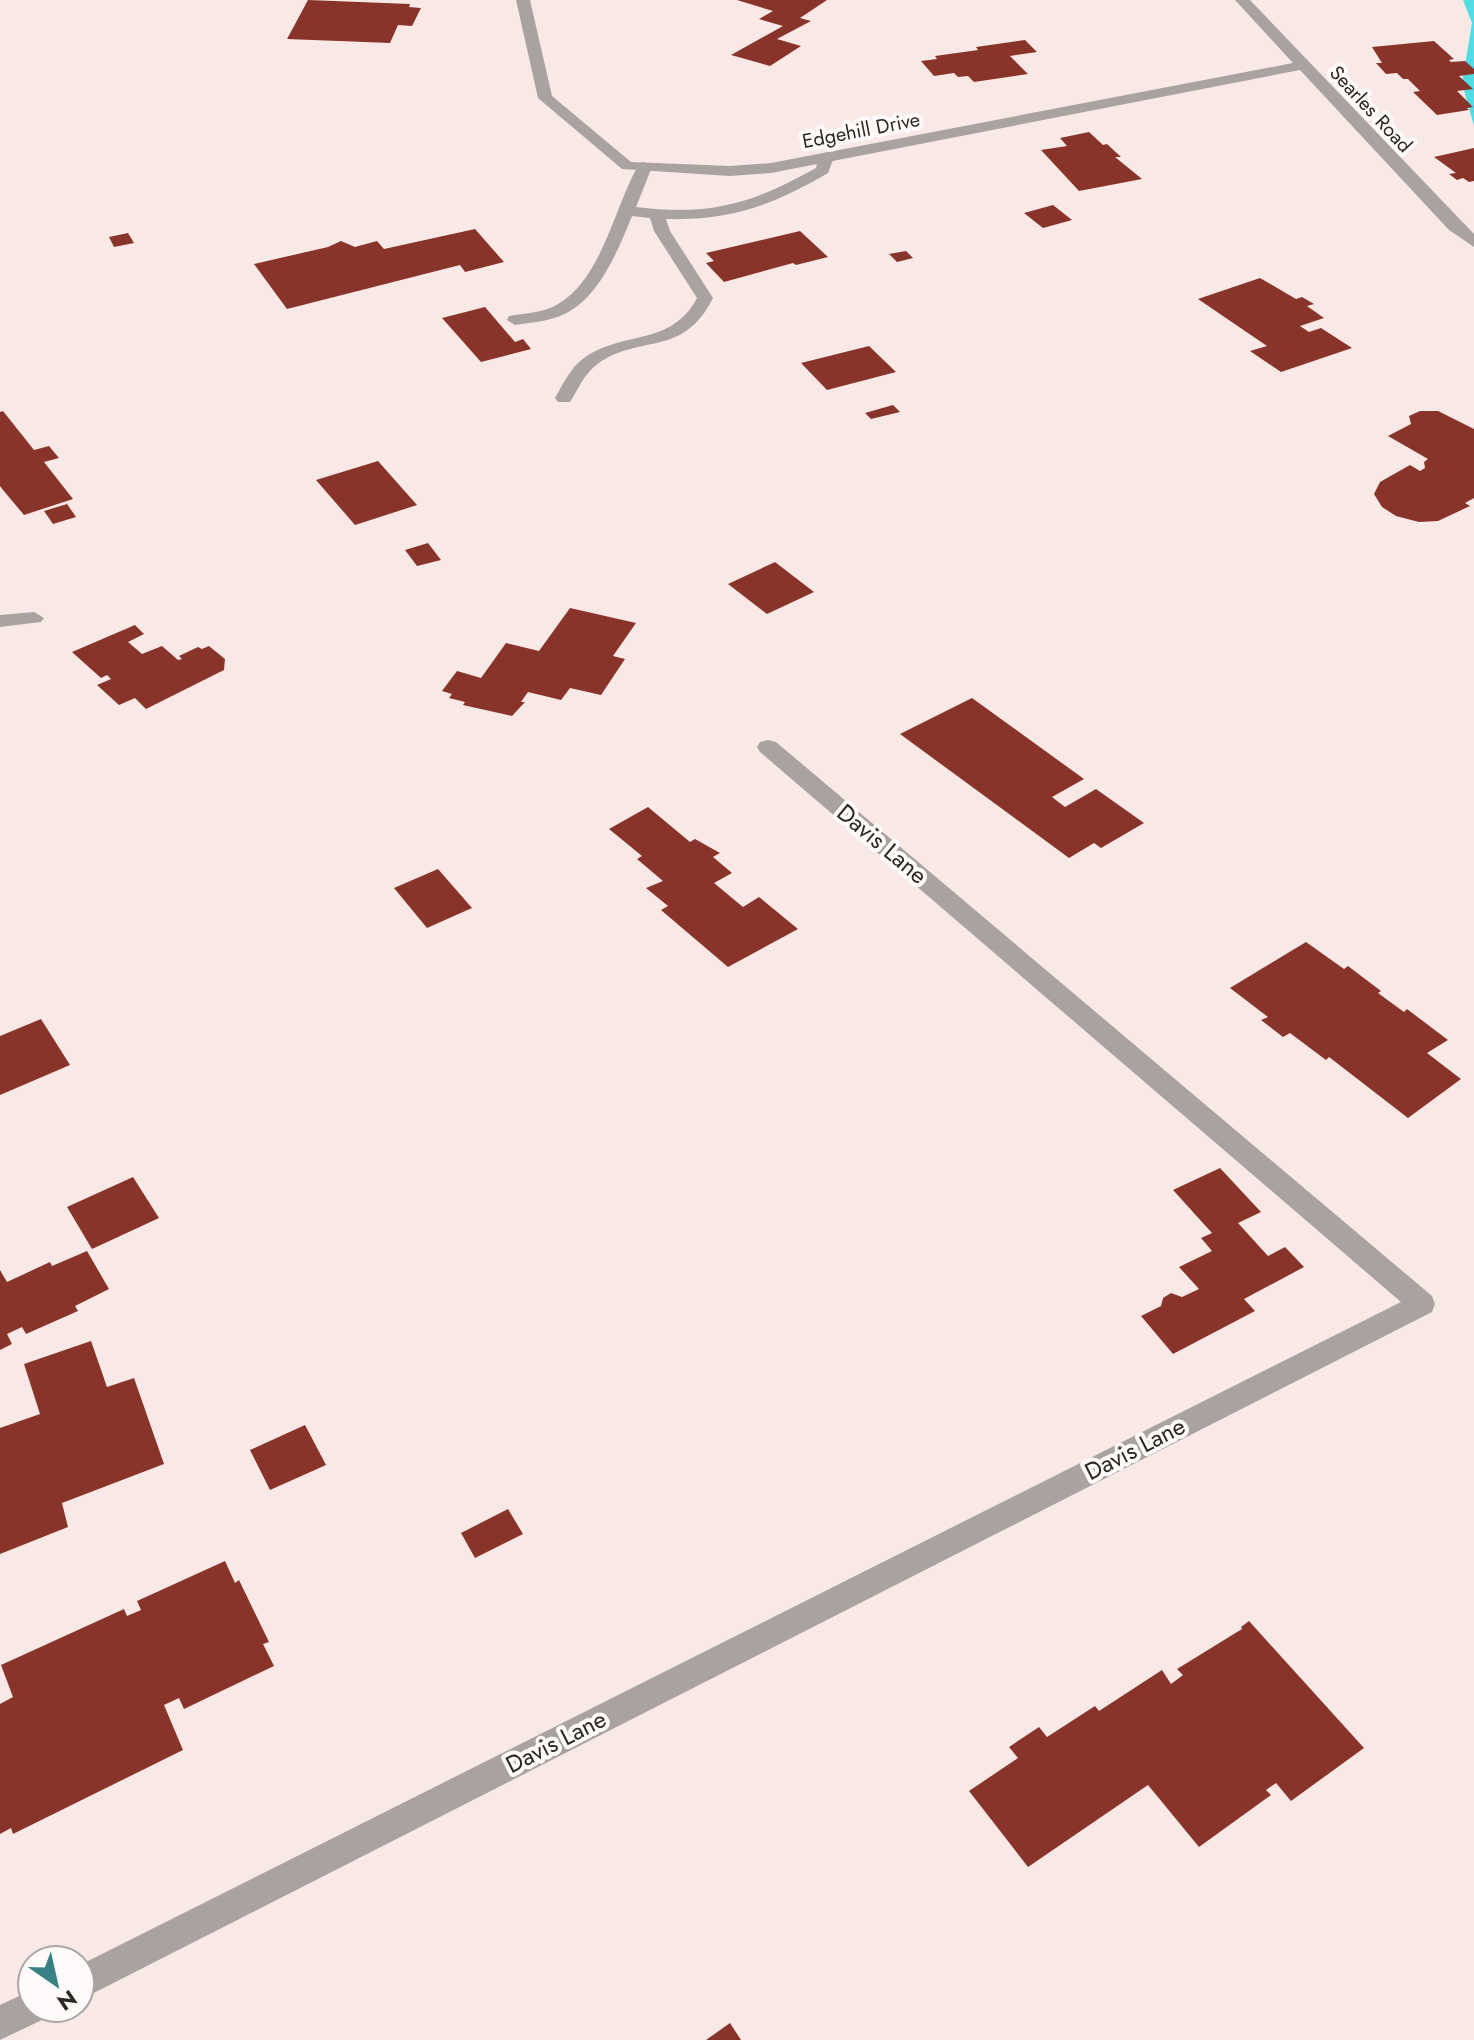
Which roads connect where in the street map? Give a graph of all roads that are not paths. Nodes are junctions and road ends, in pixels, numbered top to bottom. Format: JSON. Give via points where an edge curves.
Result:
{"nodes":[{"id":1,"x":523,"y":0,"type":"edge"},
{"id":2,"x":1242,"y":0,"type":"edge"},
{"id":3,"x":1303,"y":65,"type":"junction"},
{"id":4,"x":826,"y":157,"type":"junction"},
{"id":5,"x":644,"y":167,"type":"junction"},
{"id":6,"x":628,"y":211,"type":"junction"},
{"id":7,"x":657,"y":215,"type":"junction"},
{"id":8,"x":1474,"y":242,"type":"edge"},
{"id":9,"x":515,"y":320,"type":"dead end"},
{"id":10,"x":564,"y":398,"type":"dead end"},
{"id":11,"x":34,"y":618,"type":"dead end"},
{"id":12,"x":0,"y":621,"type":"edge"},
{"id":13,"x":768,"y":747,"type":"dead end"},
{"id":14,"x":96,"y":1975,"type":"edge"}],
"edges":[{"from":1,"to":5,"type":"street","name":"Edgehill Drive","via":[[545,98],[627,166]]},
{"from":2,"to":3,"type":"street","name":"Searles Road"},
{"from":3,"to":4,"type":"street","name":"Edgehill Drive"},
{"from":3,"to":8,"type":"street","name":"Searles Road"},
{"from":4,"to":5,"type":"street","name":"Edgehill Drive","via":[[730,171]]},
{"from":4,"to":7,"type":"street","via":[[823,170],[783,193],[738,209]]},
{"from":5,"to":6,"type":"street"},
{"from":6,"to":7,"type":"street"},
{"from":6,"to":9,"type":"street","via":[[578,297],[564,309]]},
{"from":7,"to":10,"type":"street","via":[[705,298],[700,312],[674,333],[595,358],[580,370]]},
{"from":11,"to":12,"type":"street"},
{"from":13,"to":14,"type":"street","name":"Davis Lane","via":[[1422,1304]]}]}
